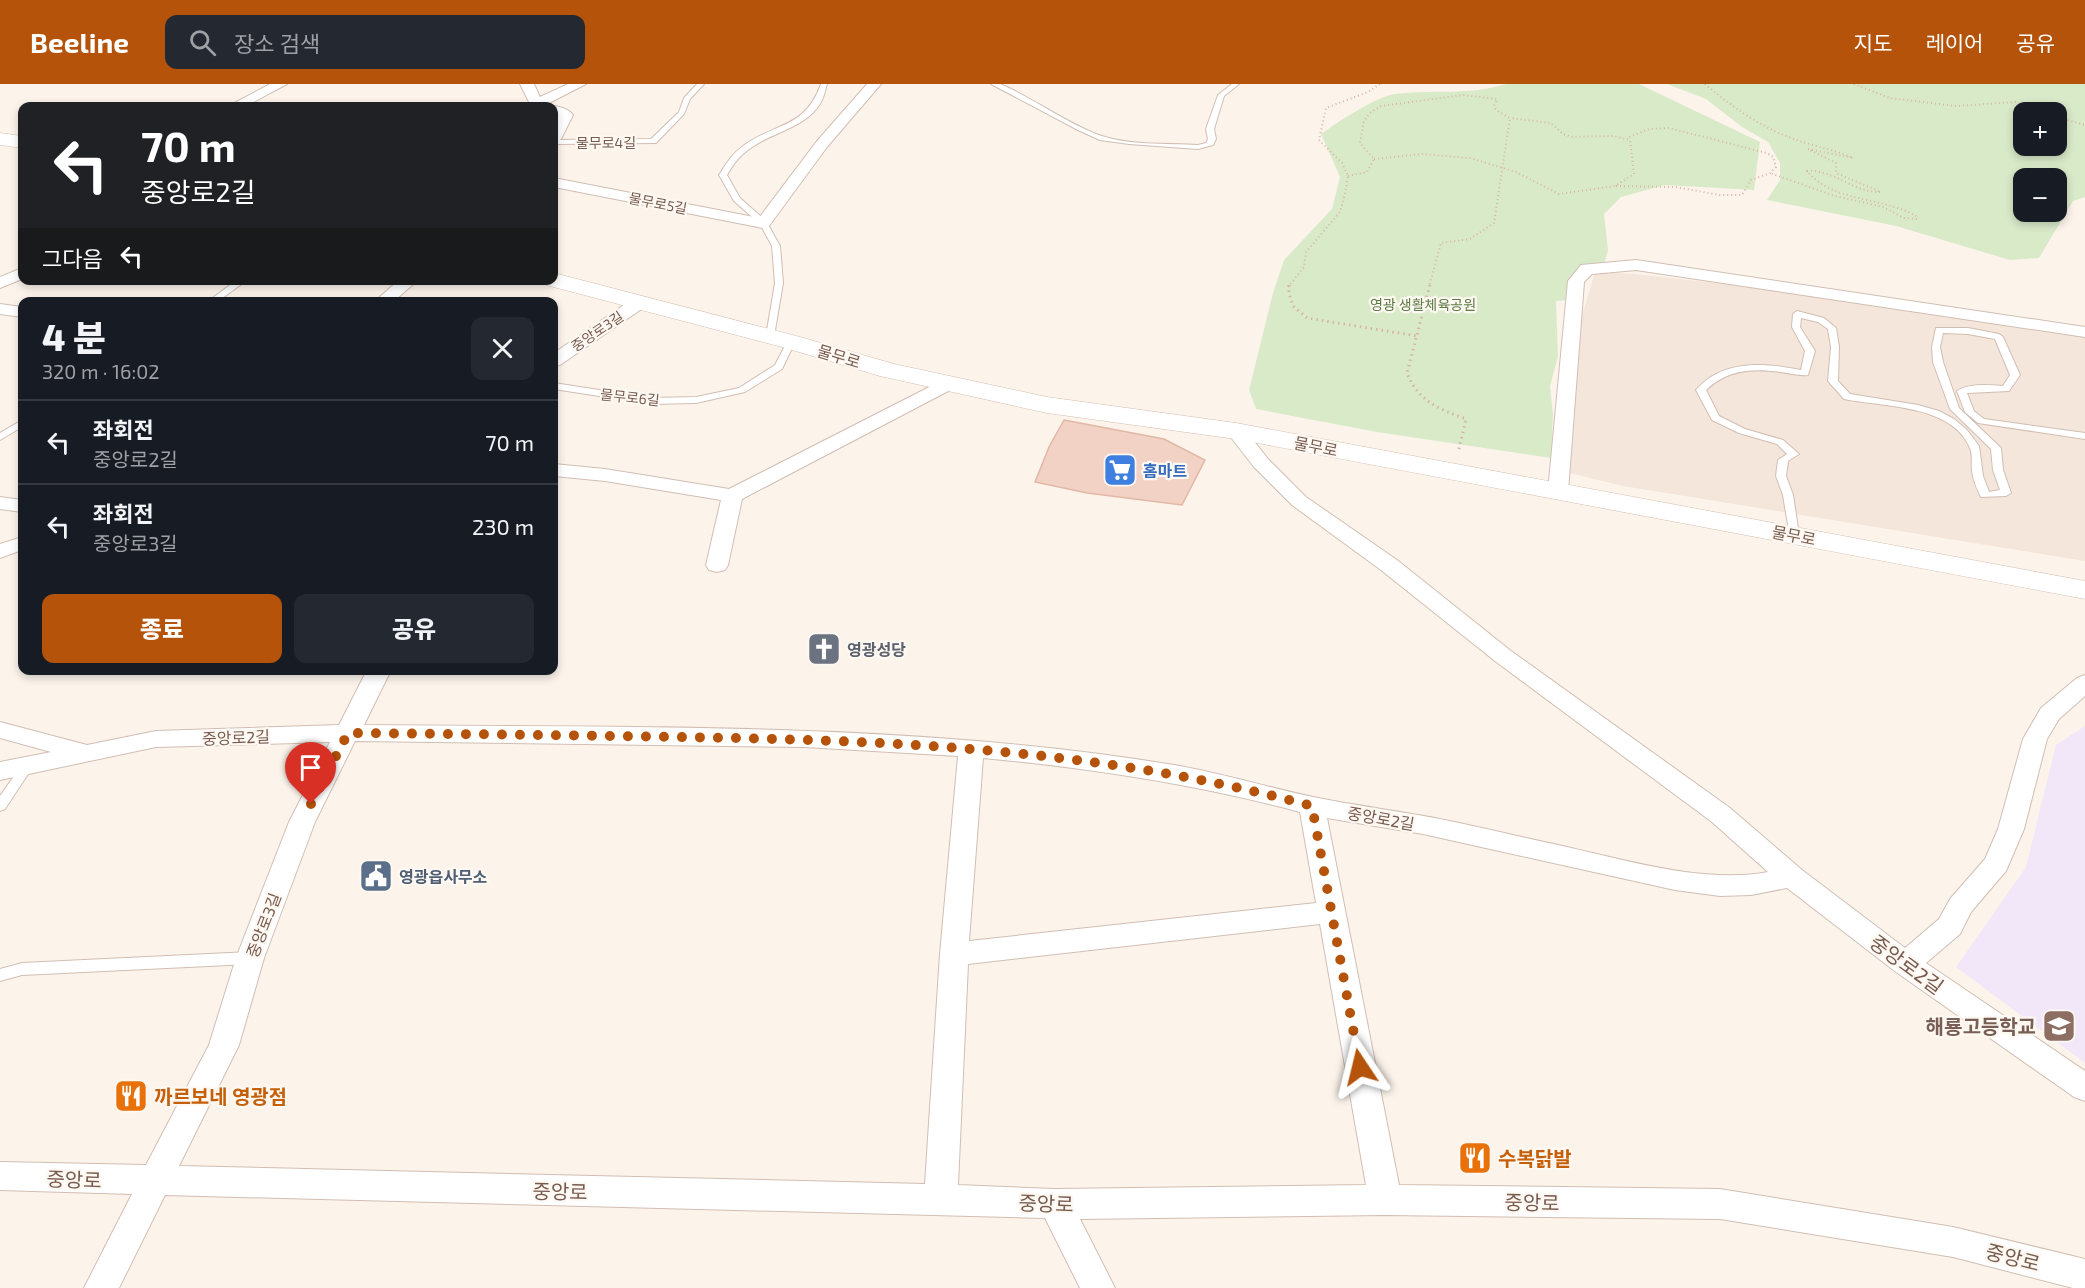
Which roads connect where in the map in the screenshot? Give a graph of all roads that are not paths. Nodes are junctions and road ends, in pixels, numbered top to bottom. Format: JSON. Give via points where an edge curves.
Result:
{"nodes":[{"id":1,"x":280,"y":84,"type":"edge"},
{"id":2,"x":527,"y":84,"type":"edge"},
{"id":3,"x":579,"y":84,"type":"edge"},
{"id":4,"x":702,"y":84,"type":"edge"},
{"id":5,"x":824,"y":84,"type":"edge"},
{"id":6,"x":874,"y":84,"type":"edge"},
{"id":7,"x":994,"y":84,"type":"edge"},
{"id":8,"x":1236,"y":84,"type":"edge"},
{"id":9,"x":244,"y":102,"type":"edge"},
{"id":10,"x":536,"y":102,"type":"edge"},
{"id":11,"x":545,"y":102,"type":"edge"},
{"id":12,"x":558,"y":111,"type":"edge"},
{"id":13,"x":558,"y":131,"type":"edge"},
{"id":14,"x":0,"y":139,"type":"edge"},
{"id":15,"x":558,"y":140,"type":"edge"},
{"id":16,"x":18,"y":141,"type":"edge"},
{"id":17,"x":558,"y":184,"type":"edge"},
{"id":18,"x":763,"y":223,"type":"junction"},
{"id":19,"x":18,"y":275,"type":"edge"},
{"id":20,"x":558,"y":281,"type":"edge"},
{"id":21,"x":0,"y":284,"type":"edge"},
{"id":22,"x":236,"y":285,"type":"edge"},
{"id":23,"x":404,"y":285,"type":"edge"},
{"id":24,"x":218,"y":297,"type":"edge"},
{"id":25,"x":388,"y":297,"type":"edge"},
{"id":26,"x":640,"y":302,"type":"junction"},
{"id":27,"x":0,"y":309,"type":"edge"},
{"id":28,"x":18,"y":311,"type":"edge"},
{"id":29,"x":2085,"y":332,"type":"edge"},
{"id":30,"x":781,"y":339,"type":"junction"},
{"id":31,"x":558,"y":358,"type":"edge"},
{"id":32,"x":947,"y":384,"type":"junction"},
{"id":33,"x":558,"y":387,"type":"edge"},
{"id":34,"x":18,"y":426,"type":"edge"},
{"id":35,"x":1236,"y":431,"type":"junction"},
{"id":36,"x":2085,"y":436,"type":"edge"},
{"id":37,"x":0,"y":437,"type":"edge"},
{"id":38,"x":558,"y":470,"type":"edge"},
{"id":39,"x":1558,"y":491,"type":"junction"},
{"id":40,"x":732,"y":496,"type":"junction"},
{"id":41,"x":0,"y":502,"type":"edge"},
{"id":42,"x":18,"y":505,"type":"edge"},
{"id":43,"x":1794,"y":535,"type":"junction"},
{"id":44,"x":18,"y":545,"type":"edge"},
{"id":45,"x":0,"y":552,"type":"edge"},
{"id":46,"x":717,"y":564,"type":"dead end"},
{"id":47,"x":2085,"y":590,"type":"edge"},
{"id":48,"x":377,"y":675,"type":"edge"},
{"id":49,"x":2085,"y":683,"type":"edge"},
{"id":50,"x":0,"y":730,"type":"edge"},
{"id":51,"x":348,"y":733,"type":"junction"},
{"id":52,"x":971,"y":748,"type":"junction"},
{"id":53,"x":89,"y":753,"type":"junction"},
{"id":54,"x":28,"y":765,"type":"junction"},
{"id":55,"x":0,"y":771,"type":"edge"},
{"id":56,"x":0,"y":806,"type":"edge"},
{"id":57,"x":1312,"y":806,"type":"junction"},
{"id":58,"x":1792,"y":877,"type":"junction"},
{"id":59,"x":1331,"y":912,"type":"junction"},
{"id":60,"x":954,"y":954,"type":"junction"},
{"id":61,"x":250,"y":957,"type":"junction"},
{"id":62,"x":1906,"y":964,"type":"junction"},
{"id":63,"x":0,"y":975,"type":"edge"},
{"id":64,"x":2085,"y":1088,"type":"edge"},
{"id":65,"x":0,"y":1176,"type":"edge"},
{"id":66,"x":154,"y":1182,"type":"junction"},
{"id":67,"x":941,"y":1200,"type":"junction"},
{"id":68,"x":1385,"y":1200,"type":"junction"},
{"id":69,"x":1055,"y":1204,"type":"junction"},
{"id":70,"x":2085,"y":1275,"type":"edge"},
{"id":71,"x":101,"y":1288,"type":"edge"},
{"id":72,"x":1098,"y":1288,"type":"edge"}],
"edges":[{"from":1,"to":9,"type":"street"},
{"from":2,"to":10,"type":"street"},
{"from":3,"to":11,"type":"street"},
{"from":4,"to":15,"type":"lane","name":"물무로4길","via":[[687,98],[682,113],[653,141]]},
{"from":5,"to":18,"type":"lane","via":[[819,104],[806,116],[750,144],[728,162],[723,175],[737,199]]},
{"from":6,"to":18,"type":"street","via":[[822,144]]},
{"from":7,"to":8,"type":"lane","via":[[1094,135],[1198,147],[1209,145],[1221,95]]},
{"from":12,"to":13,"type":"street","via":[[566,114]]},
{"from":14,"to":16,"type":"main road"},
{"from":17,"to":18,"type":"street","name":"물무로5길"},
{"from":18,"to":30,"type":"lane","via":[[776,246]]},
{"from":19,"to":21,"type":"street"},
{"from":20,"to":26,"type":"main road","name":"물무로"},
{"from":22,"to":24,"type":"lane"},
{"from":23,"to":25,"type":"street"},
{"from":26,"to":30,"type":"main road","name":"물무로"},
{"from":26,"to":31,"type":"street","name":"중앙로3길"},
{"from":27,"to":28,"type":"street"},
{"from":29,"to":39,"type":"street","via":[[1636,266],[1587,269],[1576,281]]},
{"from":30,"to":32,"type":"main road","name":"물무로"},
{"from":30,"to":33,"type":"lane","name":"물무로6길","via":[[778,367],[742,390],[696,400],[651,401]]},
{"from":32,"to":35,"type":"main road","name":"물무로","via":[[1047,405]]},
{"from":32,"to":40,"type":"street"},
{"from":34,"to":37,"type":"lane"},
{"from":35,"to":39,"type":"main road","name":"물무로"},
{"from":35,"to":58,"type":"street","name":"중앙로2길","via":[[1299,501],[1721,815]]},
{"from":36,"to":43,"type":"lane","via":[[1981,421],[1970,412],[1962,392],[2006,388],[2015,375],[2007,353],[1999,337],[1939,330],[1935,347],[1938,362],[1955,409],[1996,448],[2006,493],[1985,495],[1977,473],[1975,448],[1959,424],[1890,402],[1847,397],[1833,381],[1832,328],[1821,320],[1797,314],[1796,327],[1810,351],[1805,373],[1767,367],[1731,370],[1710,379],[1701,390],[1715,418],[1780,442],[1794,454],[1783,460],[1781,476]]},
{"from":38,"to":40,"type":"street"},
{"from":39,"to":43,"type":"main road","name":"물무로"},
{"from":40,"to":46,"type":"street"},
{"from":41,"to":42,"type":"street"},
{"from":43,"to":47,"type":"main road","name":"물무로"},
{"from":44,"to":45,"type":"street"},
{"from":48,"to":51,"type":"street","name":"중앙로3길"},
{"from":49,"to":62,"type":"street","via":[[2050,714],[2036,739],[2011,829],[1996,864],[1960,906],[1950,926]]},
{"from":50,"to":53,"type":"street"},
{"from":51,"to":52,"type":"street","name":"중앙로2길","via":[[805,739]]},
{"from":51,"to":53,"type":"street","name":"중앙로2길","via":[[156,739]]},
{"from":51,"to":61,"type":"street","name":"중앙로3길","via":[[302,822]]},
{"from":52,"to":57,"type":"street","name":"중앙로2길","via":[[1175,774]]},
{"from":52,"to":60,"type":"street"},
{"from":53,"to":54,"type":"street","name":"중앙로2길"},
{"from":54,"to":55,"type":"street","name":"중앙로2길"},
{"from":54,"to":56,"type":"lane"},
{"from":57,"to":58,"type":"street","name":"중앙로2길","via":[[1423,825],[1698,883],[1751,885]]},
{"from":57,"to":59,"type":"street"},
{"from":58,"to":62,"type":"street","name":"중앙로2길"},
{"from":59,"to":60,"type":"street"},
{"from":59,"to":68,"type":"street"},
{"from":60,"to":67,"type":"street"},
{"from":61,"to":63,"type":"lane","via":[[22,969]]},
{"from":61,"to":66,"type":"street","name":"중앙로3길","via":[[224,1045]]},
{"from":62,"to":64,"type":"street","name":"중앙로2길"},
{"from":65,"to":66,"type":"street","name":"중앙로"},
{"from":66,"to":67,"type":"street","name":"중앙로"},
{"from":66,"to":71,"type":"street","name":"중앙로3길"},
{"from":67,"to":69,"type":"street","name":"중앙로"},
{"from":68,"to":69,"type":"street","name":"중앙로"},
{"from":68,"to":70,"type":"street","name":"중앙로","via":[[1720,1204],[1953,1242]]},
{"from":69,"to":72,"type":"street"}]}
